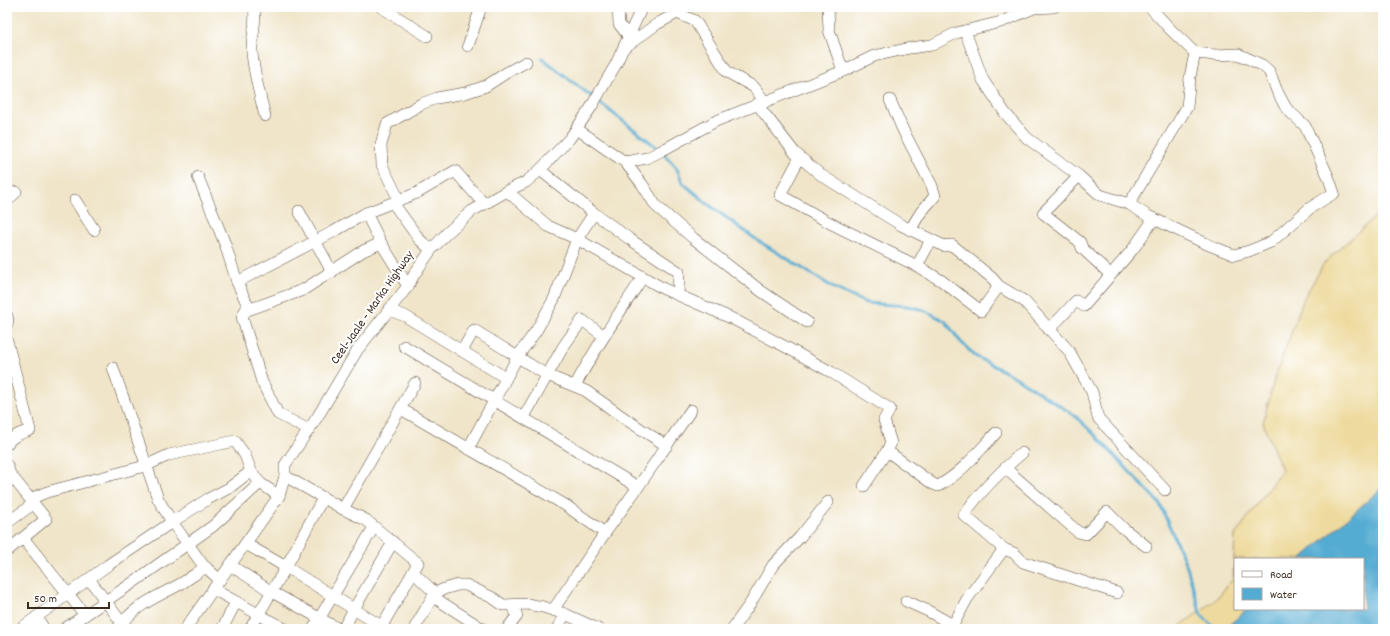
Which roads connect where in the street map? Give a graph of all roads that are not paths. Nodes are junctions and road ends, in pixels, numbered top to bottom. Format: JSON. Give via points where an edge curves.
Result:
{"nodes":[{"id":1,"x":254,"y":7,"type":"edge"},
{"id":2,"x":381,"y":7,"type":"edge"},
{"id":3,"x":481,"y":7,"type":"edge"},
{"id":4,"x":618,"y":7,"type":"edge"},
{"id":5,"x":642,"y":7,"type":"edge"},
{"id":6,"x":828,"y":7,"type":"edge"},
{"id":7,"x":1034,"y":7,"type":"edge"},
{"id":8,"x":1054,"y":7,"type":"edge"},
{"id":9,"x":1150,"y":7,"type":"edge"},
{"id":10,"x":681,"y":10,"type":"edge"},
{"id":11,"x":965,"y":31,"type":"junction"},
{"id":12,"x":427,"y":36,"type":"dead end"},
{"id":13,"x":629,"y":37,"type":"junction"},
{"id":14,"x":468,"y":46,"type":"dead end"},
{"id":15,"x":623,"y":49,"type":"junction"},
{"id":16,"x":1195,"y":53,"type":"junction"},
{"id":17,"x":526,"y":62,"type":"dead end"},
{"id":18,"x":843,"y":70,"type":"junction"},
{"id":19,"x":890,"y":100,"type":"dead end"},
{"id":20,"x":761,"y":103,"type":"junction"},
{"id":21,"x":265,"y":116,"type":"dead end"},
{"id":22,"x":577,"y":129,"type":"junction"},
{"id":23,"x":800,"y":157,"type":"junction"},
{"id":24,"x":625,"y":162,"type":"junction"},
{"id":25,"x":540,"y":170,"type":"junction"},
{"id":26,"x":1079,"y":176,"type":"junction"},
{"id":27,"x":198,"y":177,"type":"dead end"},
{"id":28,"x":507,"y":191,"type":"junction"},
{"id":29,"x":16,"y":192,"type":"dead end"},
{"id":30,"x":75,"y":200,"type":"dead end"},
{"id":31,"x":7,"y":201,"type":"edge"},
{"id":32,"x":396,"y":202,"type":"junction"},
{"id":33,"x":484,"y":204,"type":"junction"},
{"id":34,"x":1129,"y":204,"type":"junction"},
{"id":35,"x":299,"y":211,"type":"dead end"},
{"id":36,"x":366,"y":213,"type":"junction"},
{"id":37,"x":594,"y":213,"type":"junction"},
{"id":38,"x":1154,"y":219,"type":"junction"},
{"id":39,"x":94,"y":230,"type":"dead end"},
{"id":40,"x":910,"y":230,"type":"junction"},
{"id":41,"x":316,"y":240,"type":"junction"},
{"id":42,"x":578,"y":240,"type":"junction"},
{"id":43,"x":931,"y":240,"type":"junction"},
{"id":44,"x":381,"y":243,"type":"junction"},
{"id":45,"x":431,"y":250,"type":"junction"},
{"id":46,"x":917,"y":266,"type":"junction"},
{"id":47,"x":332,"y":272,"type":"junction"},
{"id":48,"x":1111,"y":275,"type":"junction"},
{"id":49,"x":643,"y":277,"type":"junction"},
{"id":50,"x":237,"y":282,"type":"junction"},
{"id":51,"x":408,"y":286,"type":"junction"},
{"id":52,"x":999,"y":286,"type":"junction"},
{"id":53,"x":678,"y":295,"type":"junction"},
{"id":54,"x":389,"y":310,"type":"junction"},
{"id":55,"x":245,"y":312,"type":"junction"},
{"id":56,"x":7,"y":316,"type":"edge"},
{"id":57,"x":807,"y":322,"type":"dead end"},
{"id":58,"x":7,"y":325,"type":"edge"},
{"id":59,"x":1049,"y":330,"type":"junction"},
{"id":60,"x":604,"y":336,"type":"junction"},
{"id":61,"x":7,"y":341,"type":"edge"},
{"id":62,"x":404,"y":346,"type":"dead end"},
{"id":63,"x":462,"y":351,"type":"junction"},
{"id":64,"x":518,"y":356,"type":"junction"},
{"id":65,"x":113,"y":368,"type":"dead end"},
{"id":66,"x":547,"y":375,"type":"junction"},
{"id":67,"x":506,"y":378,"type":"junction"},
{"id":68,"x":415,"y":383,"type":"dead end"},
{"id":69,"x":575,"y":386,"type":"junction"},
{"id":70,"x":494,"y":400,"type":"junction"},
{"id":71,"x":401,"y":409,"type":"junction"},
{"id":72,"x":691,"y":410,"type":"dead end"},
{"id":73,"x":524,"y":417,"type":"junction"},
{"id":74,"x":309,"y":430,"type":"junction"},
{"id":75,"x":996,"y":433,"type":"dead end"},
{"id":76,"x":7,"y":444,"type":"edge"},
{"id":77,"x":667,"y":446,"type":"junction"},
{"id":78,"x":468,"y":449,"type":"junction"},
{"id":79,"x":887,"y":451,"type":"junction"},
{"id":80,"x":1022,"y":453,"type":"dead end"},
{"id":81,"x":7,"y":465,"type":"edge"},
{"id":82,"x":145,"y":466,"type":"junction"},
{"id":83,"x":1005,"y":468,"type":"junction"},
{"id":84,"x":251,"y":472,"type":"junction"},
{"id":85,"x":285,"y":476,"type":"junction"},
{"id":86,"x":260,"y":483,"type":"junction"},
{"id":87,"x":864,"y":486,"type":"dead end"},
{"id":88,"x":638,"y":487,"type":"junction"},
{"id":89,"x":1165,"y":490,"type":"dead end"},
{"id":90,"x":279,"y":496,"type":"junction"},
{"id":91,"x":323,"y":498,"type":"junction"},
{"id":92,"x":31,"y":501,"type":"junction"},
{"id":93,"x":828,"y":502,"type":"dead end"},
{"id":94,"x":343,"y":509,"type":"junction"},
{"id":95,"x":172,"y":522,"type":"junction"},
{"id":96,"x":7,"y":523,"type":"edge"},
{"id":97,"x":374,"y":527,"type":"junction"},
{"id":98,"x":605,"y":533,"type":"junction"},
{"id":99,"x":24,"y":538,"type":"junction"},
{"id":100,"x":393,"y":542,"type":"junction"},
{"id":101,"x":188,"y":544,"type":"junction"},
{"id":102,"x":246,"y":544,"type":"junction"},
{"id":103,"x":1146,"y":546,"type":"dead end"},
{"id":104,"x":1004,"y":549,"type":"junction"},
{"id":105,"x":7,"y":551,"type":"edge"},
{"id":106,"x":230,"y":565,"type":"junction"},
{"id":107,"x":206,"y":567,"type":"junction"},
{"id":108,"x":286,"y":567,"type":"junction"},
{"id":109,"x":413,"y":572,"type":"junction"},
{"id":110,"x":89,"y":579,"type":"junction"},
{"id":111,"x":217,"y":584,"type":"junction"},
{"id":112,"x":272,"y":592,"type":"junction"},
{"id":113,"x":435,"y":593,"type":"junction"},
{"id":114,"x":1117,"y":593,"type":"dead end"},
{"id":115,"x":69,"y":594,"type":"junction"},
{"id":116,"x":332,"y":596,"type":"junction"},
{"id":117,"x":105,"y":600,"type":"junction"},
{"id":118,"x":906,"y":601,"type":"dead end"},
{"id":119,"x":236,"y":602,"type":"junction"},
{"id":120,"x":513,"y":605,"type":"junction"},
{"id":121,"x":354,"y":609,"type":"junction"},
{"id":122,"x":553,"y":610,"type":"junction"},
{"id":123,"x":258,"y":613,"type":"junction"},
{"id":124,"x":566,"y":614,"type":"junction"},
{"id":125,"x":85,"y":615,"type":"junction"},
{"id":126,"x":37,"y":617,"type":"junction"},
{"id":127,"x":319,"y":619,"type":"junction"},
{"id":128,"x":119,"y":626,"type":"edge"},
{"id":129,"x":952,"y":627,"type":"edge"},
{"id":130,"x":383,"y":628,"type":"edge"},
{"id":131,"x":478,"y":628,"type":"edge"},
{"id":132,"x":20,"y":629,"type":"edge"},
{"id":133,"x":44,"y":629,"type":"edge"},
{"id":134,"x":64,"y":629,"type":"edge"},
{"id":135,"x":185,"y":629,"type":"edge"},
{"id":136,"x":222,"y":629,"type":"edge"},
{"id":137,"x":250,"y":629,"type":"edge"},
{"id":138,"x":285,"y":629,"type":"edge"},
{"id":139,"x":312,"y":629,"type":"edge"},
{"id":140,"x":339,"y":629,"type":"edge"},
{"id":141,"x":343,"y":629,"type":"edge"},
{"id":142,"x":414,"y":629,"type":"edge"},
{"id":143,"x":507,"y":629,"type":"edge"},
{"id":144,"x":557,"y":629,"type":"edge"},
{"id":145,"x":598,"y":629,"type":"edge"},
{"id":146,"x":732,"y":629,"type":"edge"}],
"edges":[{"from":1,"to":21,"type":"street","via":[[256,15],[252,52]]},
{"from":2,"to":12,"type":"street"},
{"from":3,"to":14,"type":"street"},
{"from":4,"to":13,"type":"street","via":[[619,24]]},
{"from":5,"to":13,"type":"street","name":"Ceel-Jaale - Marka Highway"},
{"from":6,"to":18,"type":"street","via":[[829,30]]},
{"from":7,"to":8,"type":"street"},
{"from":7,"to":11,"type":"street","via":[[1001,22]]},
{"from":9,"to":16,"type":"street"},
{"from":10,"to":15,"type":"street","via":[[656,24]]},
{"from":10,"to":20,"type":"street","via":[[695,21],[727,72],[754,87]]},
{"from":11,"to":18,"type":"street","via":[[932,45],[874,56]]},
{"from":11,"to":26,"type":"street","via":[[983,80],[1005,113],[1027,138]]},
{"from":13,"to":15,"type":"street","name":"Ceel-Jaale - Marka Highway"},
{"from":15,"to":22,"type":"street","name":"Ceel-Jaale - Marka Highway"},
{"from":16,"to":34,"type":"street","via":[[1188,107]]},
{"from":16,"to":38,"type":"street","via":[[1238,54],[1269,71],[1286,108],[1305,126],[1334,193],[1310,208],[1271,242],[1234,254]]},
{"from":17,"to":32,"type":"street","via":[[486,86],[436,98],[387,124],[381,145],[382,165]]},
{"from":18,"to":20,"type":"street"},
{"from":19,"to":40,"type":"street","via":[[935,196]]},
{"from":20,"to":23,"type":"street"},
{"from":20,"to":24,"type":"street","via":[[716,121],[661,152],[647,158]]},
{"from":22,"to":24,"type":"street"},
{"from":22,"to":25,"type":"street","name":"Ceel-Jaale - Marka Highway"},
{"from":23,"to":40,"type":"street","via":[[821,175]]},
{"from":23,"to":46,"type":"street","via":[[780,195]]},
{"from":24,"to":57,"type":"street","via":[[656,206],[761,291]]},
{"from":25,"to":28,"type":"street","name":"Ceel-Jaale - Marka Highway","via":[[526,182]]},
{"from":25,"to":37,"type":"street"},
{"from":26,"to":34,"type":"street","via":[[1100,195]]},
{"from":26,"to":48,"type":"street","via":[[1043,213],[1080,242],[1082,248]]},
{"from":27,"to":50,"type":"street"},
{"from":28,"to":33,"type":"street","name":"Ceel-Jaale - Marka Highway"},
{"from":28,"to":42,"type":"street","via":[[548,226]]},
{"from":29,"to":31,"type":"street"},
{"from":30,"to":39,"type":"street"},
{"from":32,"to":33,"type":"street","via":[[455,171]]},
{"from":32,"to":36,"type":"street"},
{"from":32,"to":45,"type":"street","via":[[418,239]]},
{"from":33,"to":45,"type":"street","name":"Ceel-Jaale - Marka Highway","via":[[461,220]]},
{"from":34,"to":38,"type":"street"},
{"from":35,"to":41,"type":"street"},
{"from":36,"to":41,"type":"street"},
{"from":36,"to":44,"type":"street"},
{"from":37,"to":42,"type":"street"},
{"from":37,"to":53,"type":"street","via":[[679,272]]},
{"from":38,"to":48,"type":"street"},
{"from":40,"to":43,"type":"street"},
{"from":41,"to":47,"type":"street"},
{"from":41,"to":50,"type":"street"},
{"from":42,"to":49,"type":"street"},
{"from":42,"to":64,"type":"street","via":[[554,299]]},
{"from":43,"to":46,"type":"street"},
{"from":43,"to":52,"type":"street","via":[[944,246],[952,245]]},
{"from":44,"to":47,"type":"street","via":[[363,251]]},
{"from":44,"to":51,"type":"street"},
{"from":45,"to":51,"type":"street","name":"Ceel-Jaale - Marka Highway"},
{"from":46,"to":52,"type":"street","via":[[942,281],[981,311]]},
{"from":47,"to":55,"type":"street","via":[[303,290]]},
{"from":48,"to":59,"type":"street","via":[[1084,306],[1076,301]]},
{"from":49,"to":53,"type":"street"},
{"from":49,"to":60,"type":"street"},
{"from":50,"to":55,"type":"street","via":[[248,306]]},
{"from":51,"to":54,"type":"street","name":"Ceel-Jaale - Marka Highway"},
{"from":52,"to":59,"type":"street","via":[[1024,301]]},
{"from":53,"to":79,"type":"street","via":[[784,346],[890,409],[884,420],[891,443]]},
{"from":54,"to":63,"type":"street","via":[[404,316]]},
{"from":54,"to":74,"type":"street","name":"Ceel-Jaale - Marka Highway","via":[[358,349]]},
{"from":55,"to":74,"type":"street","via":[[242,317],[262,382],[278,414]]},
{"from":56,"to":58,"type":"street"},
{"from":59,"to":89,"type":"street","via":[[1069,351],[1079,367],[1092,392],[1098,418]]},
{"from":60,"to":66,"type":"street","via":[[582,320]]},
{"from":60,"to":69,"type":"street"},
{"from":61,"to":76,"type":"street","via":[[30,430],[11,438]]},
{"from":62,"to":70,"type":"street"},
{"from":63,"to":64,"type":"street","via":[[474,330]]},
{"from":63,"to":67,"type":"street"},
{"from":64,"to":66,"type":"street"},
{"from":64,"to":67,"type":"street"},
{"from":65,"to":82,"type":"street"},
{"from":66,"to":69,"type":"street"},
{"from":66,"to":73,"type":"street"},
{"from":67,"to":70,"type":"street"},
{"from":68,"to":71,"type":"street"},
{"from":69,"to":77,"type":"street"},
{"from":70,"to":73,"type":"street"},
{"from":70,"to":78,"type":"street"},
{"from":71,"to":78,"type":"street"},
{"from":71,"to":94,"type":"street"},
{"from":72,"to":77,"type":"street"},
{"from":73,"to":88,"type":"street"},
{"from":74,"to":85,"type":"street","name":"Ceel-Jaale - Marka Highway","via":[[285,465]]},
{"from":75,"to":79,"type":"street","via":[[964,468],[938,486]]},
{"from":77,"to":88,"type":"street"},
{"from":78,"to":98,"type":"street","via":[[565,505]]},
{"from":79,"to":87,"type":"street"},
{"from":80,"to":83,"type":"street"},
{"from":81,"to":92,"type":"street","via":[[10,474]]},
{"from":82,"to":84,"type":"street","via":[[169,455],[235,441],[246,456]]},
{"from":82,"to":92,"type":"street","via":[[47,492]]},
{"from":82,"to":95,"type":"street","via":[[158,500]]},
{"from":83,"to":103,"type":"street","via":[[1078,532],[1086,534],[1107,512]]},
{"from":83,"to":104,"type":"street","via":[[973,502],[964,516]]},
{"from":84,"to":86,"type":"street"},
{"from":84,"to":95,"type":"street"},
{"from":85,"to":90,"type":"street","name":"Ceel-Jaale - Marka Highway"},
{"from":85,"to":91,"type":"street"},
{"from":86,"to":90,"type":"street"},
{"from":86,"to":101,"type":"street","via":[[213,526]]},
{"from":88,"to":98,"type":"street"},
{"from":90,"to":102,"type":"street","name":"Ceel-Jaale - Marka Highway"},
{"from":91,"to":94,"type":"street"},
{"from":91,"to":108,"type":"street"},
{"from":92,"to":96,"type":"street"},
{"from":92,"to":99,"type":"street","via":[[46,519]]},
{"from":93,"to":146,"type":"street","via":[[773,565]]},
{"from":94,"to":97,"type":"street","via":[[366,520]]},
{"from":95,"to":101,"type":"street"},
{"from":95,"to":110,"type":"street"},
{"from":97,"to":100,"type":"street"},
{"from":97,"to":116,"type":"street"},
{"from":98,"to":122,"type":"street"},
{"from":99,"to":105,"type":"street"},
{"from":99,"to":115,"type":"street"},
{"from":100,"to":109,"type":"street","via":[[418,563]]},
{"from":100,"to":121,"type":"street"},
{"from":101,"to":107,"type":"street"},
{"from":101,"to":117,"type":"street"},
{"from":102,"to":106,"type":"street","name":"Ceel-Jaale - Marka Highway"},
{"from":102,"to":108,"type":"street"},
{"from":104,"to":114,"type":"street","via":[[1014,553],[1023,562]]},
{"from":104,"to":129,"type":"street","via":[[967,599]]},
{"from":106,"to":111,"type":"street","name":"Ceel-Jaale - Marka Highway"},
{"from":106,"to":112,"type":"street"},
{"from":107,"to":111,"type":"street"},
{"from":107,"to":128,"type":"street","via":[[182,583],[148,600]]},
{"from":108,"to":112,"type":"street"},
{"from":108,"to":116,"type":"street"},
{"from":109,"to":113,"type":"street"},
{"from":109,"to":130,"type":"street"},
{"from":110,"to":115,"type":"street"},
{"from":110,"to":117,"type":"street"},
{"from":111,"to":119,"type":"street"},
{"from":111,"to":135,"type":"street","name":"Ceel-Jaale - Marka Highway"},
{"from":112,"to":123,"type":"street"},
{"from":112,"to":127,"type":"street"},
{"from":113,"to":120,"type":"street","via":[[444,588],[466,585],[503,605]]},
{"from":113,"to":131,"type":"street","via":[[438,600]]},
{"from":113,"to":142,"type":"street"},
{"from":115,"to":125,"type":"street"},
{"from":115,"to":126,"type":"street"},
{"from":116,"to":121,"type":"street"},
{"from":116,"to":127,"type":"street"},
{"from":117,"to":125,"type":"street"},
{"from":117,"to":128,"type":"street"},
{"from":118,"to":129,"type":"street","via":[[928,611]]},
{"from":119,"to":123,"type":"street"},
{"from":119,"to":136,"type":"street"},
{"from":120,"to":122,"type":"street","via":[[527,604]]},
{"from":120,"to":143,"type":"street","via":[[517,616]]},
{"from":121,"to":130,"type":"street"},
{"from":121,"to":141,"type":"street"},
{"from":122,"to":124,"type":"street"},
{"from":123,"to":137,"type":"street"},
{"from":123,"to":138,"type":"street"},
{"from":124,"to":144,"type":"street"},
{"from":124,"to":145,"type":"street"},
{"from":125,"to":134,"type":"street"},
{"from":126,"to":132,"type":"street"},
{"from":126,"to":133,"type":"street"},
{"from":127,"to":139,"type":"street"},
{"from":127,"to":140,"type":"street"}]}
